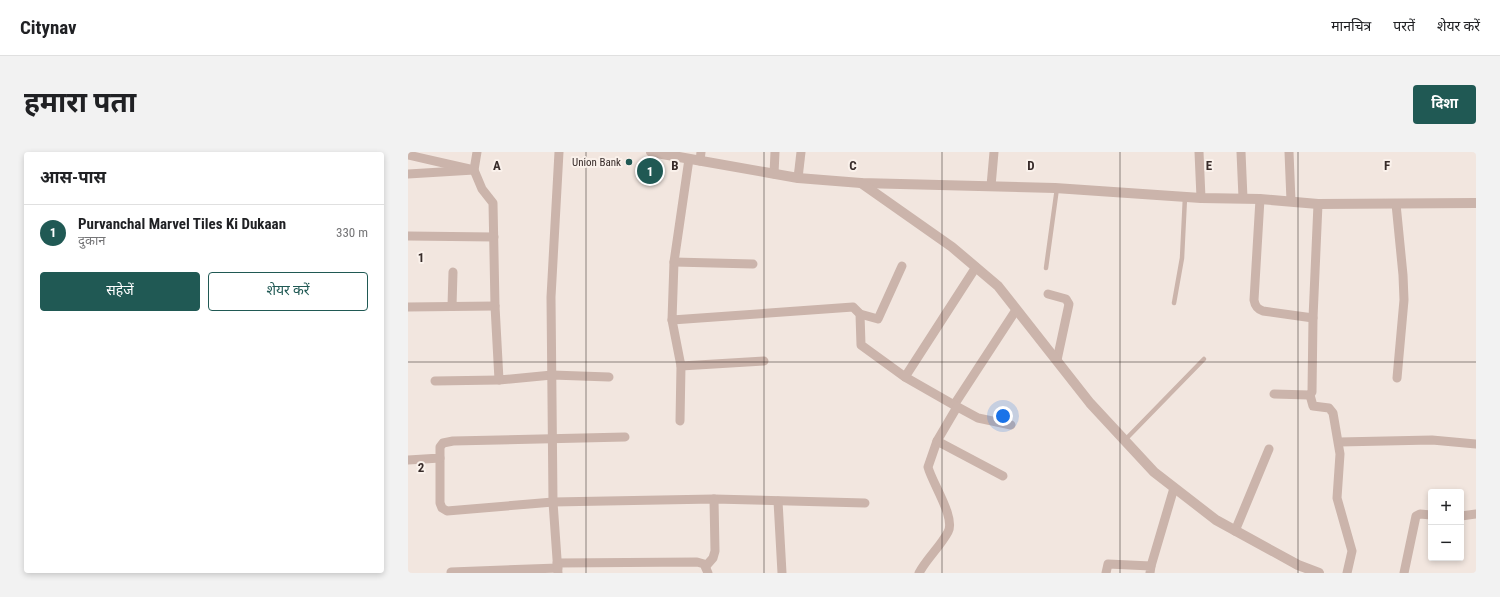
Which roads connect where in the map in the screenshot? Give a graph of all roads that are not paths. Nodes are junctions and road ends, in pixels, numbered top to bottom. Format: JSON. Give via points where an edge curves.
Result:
{"nodes":[{"id":1,"x":477,"y":152,"type":"edge"},
{"id":2,"x":559,"y":152,"type":"edge"},
{"id":3,"x":651,"y":152,"type":"edge"},
{"id":4,"x":776,"y":152,"type":"edge"},
{"id":5,"x":801,"y":152,"type":"edge"},
{"id":6,"x":994,"y":152,"type":"edge"},
{"id":7,"x":1199,"y":152,"type":"edge"},
{"id":8,"x":1241,"y":152,"type":"edge"},
{"id":9,"x":1289,"y":152,"type":"edge"},
{"id":10,"x":408,"y":155,"type":"edge"},
{"id":11,"x":701,"y":156,"type":"edge"},
{"id":12,"x":689,"y":159,"type":"junction"},
{"id":13,"x":474,"y":170,"type":"junction"},
{"id":14,"x":408,"y":174,"type":"edge"},
{"id":15,"x":774,"y":174,"type":"junction"},
{"id":16,"x":798,"y":178,"type":"junction"},
{"id":17,"x":861,"y":183,"type":"junction"},
{"id":18,"x":991,"y":186,"type":"junction"},
{"id":19,"x":1057,"y":188,"type":"junction"},
{"id":20,"x":1185,"y":197,"type":"junction"},
{"id":21,"x":1201,"y":198,"type":"junction"},
{"id":22,"x":1243,"y":198,"type":"junction"},
{"id":23,"x":1260,"y":199,"type":"junction"},
{"id":24,"x":1291,"y":201,"type":"junction"},
{"id":25,"x":1476,"y":203,"type":"edge"},
{"id":26,"x":1318,"y":204,"type":"junction"},
{"id":27,"x":1396,"y":204,"type":"junction"},
{"id":28,"x":408,"y":236,"type":"edge"},
{"id":29,"x":494,"y":237,"type":"junction"},
{"id":30,"x":674,"y":262,"type":"junction"},
{"id":31,"x":754,"y":264,"type":"dead end"},
{"id":32,"x":902,"y":266,"type":"dead end"},
{"id":33,"x":976,"y":267,"type":"junction"},
{"id":34,"x":1046,"y":268,"type":"dead end"},
{"id":35,"x":453,"y":272,"type":"dead end"},
{"id":36,"x":1048,"y":294,"type":"dead end"},
{"id":37,"x":1174,"y":303,"type":"dead end"},
{"id":38,"x":452,"y":306,"type":"junction"},
{"id":39,"x":495,"y":306,"type":"junction"},
{"id":40,"x":408,"y":307,"type":"edge"},
{"id":41,"x":1016,"y":310,"type":"junction"},
{"id":42,"x":860,"y":314,"type":"junction"},
{"id":43,"x":1313,"y":318,"type":"junction"},
{"id":44,"x":672,"y":320,"type":"junction"},
{"id":45,"x":1204,"y":359,"type":"dead end"},
{"id":46,"x":1057,"y":360,"type":"junction"},
{"id":47,"x":764,"y":361,"type":"dead end"},
{"id":48,"x":681,"y":366,"type":"junction"},
{"id":49,"x":552,"y":376,"type":"junction"},
{"id":50,"x":609,"y":377,"type":"dead end"},
{"id":51,"x":905,"y":377,"type":"junction"},
{"id":52,"x":1397,"y":378,"type":"dead end"},
{"id":53,"x":499,"y":380,"type":"junction"},
{"id":54,"x":435,"y":381,"type":"dead end"},
{"id":55,"x":1274,"y":394,"type":"dead end"},
{"id":56,"x":1310,"y":395,"type":"junction"},
{"id":57,"x":955,"y":406,"type":"junction"},
{"id":58,"x":680,"y":421,"type":"dead end"},
{"id":59,"x":1011,"y":425,"type":"dead end"},
{"id":60,"x":552,"y":437,"type":"junction"},
{"id":61,"x":625,"y":437,"type":"dead end"},
{"id":62,"x":1125,"y":440,"type":"junction"},
{"id":63,"x":937,"y":441,"type":"junction"},
{"id":64,"x":1339,"y":442,"type":"junction"},
{"id":65,"x":1476,"y":444,"type":"edge"},
{"id":66,"x":1270,"y":449,"type":"dead end"},
{"id":67,"x":440,"y":458,"type":"junction"},
{"id":68,"x":408,"y":460,"type":"edge"},
{"id":69,"x":1003,"y":476,"type":"dead end"},
{"id":70,"x":1174,"y":488,"type":"junction"},
{"id":71,"x":714,"y":500,"type":"junction"},
{"id":72,"x":778,"y":501,"type":"junction"},
{"id":73,"x":553,"y":502,"type":"junction"},
{"id":74,"x":865,"y":503,"type":"dead end"},
{"id":75,"x":1476,"y":514,"type":"edge"},
{"id":76,"x":1428,"y":515,"type":"edge"},
{"id":77,"x":1464,"y":516,"type":"edge"},
{"id":78,"x":1235,"y":530,"type":"junction"},
{"id":79,"x":557,"y":568,"type":"edge"},
{"id":80,"x":707,"y":570,"type":"edge"},
{"id":81,"x":1150,"y":570,"type":"edge"},
{"id":82,"x":451,"y":572,"type":"edge"},
{"id":83,"x":782,"y":573,"type":"edge"},
{"id":84,"x":920,"y":573,"type":"edge"},
{"id":85,"x":1106,"y":573,"type":"edge"},
{"id":86,"x":1319,"y":573,"type":"edge"},
{"id":87,"x":1347,"y":573,"type":"edge"},
{"id":88,"x":1404,"y":573,"type":"edge"}],
"edges":[{"from":1,"to":13,"type":"street"},
{"from":2,"to":49,"type":"street","via":[[551,297]]},
{"from":3,"to":12,"type":"street"},
{"from":4,"to":15,"type":"street"},
{"from":5,"to":16,"type":"street"},
{"from":6,"to":18,"type":"street"},
{"from":7,"to":21,"type":"street"},
{"from":8,"to":22,"type":"street"},
{"from":9,"to":24,"type":"street"},
{"from":10,"to":13,"type":"street"},
{"from":11,"to":12,"type":"street"},
{"from":11,"to":15,"type":"street"},
{"from":12,"to":30,"type":"street"},
{"from":13,"to":14,"type":"street"},
{"from":13,"to":29,"type":"street","via":[[482,189],[493,203]]},
{"from":15,"to":16,"type":"street"},
{"from":16,"to":17,"type":"street"},
{"from":17,"to":18,"type":"street"},
{"from":17,"to":33,"type":"street"},
{"from":18,"to":19,"type":"street"},
{"from":19,"to":20,"type":"street"},
{"from":19,"to":34,"type":"lane"},
{"from":20,"to":21,"type":"street"},
{"from":20,"to":37,"type":"lane","via":[[1182,258]]},
{"from":21,"to":22,"type":"street"},
{"from":22,"to":23,"type":"street"},
{"from":23,"to":24,"type":"street"},
{"from":23,"to":43,"type":"street","via":[[1255,305],[1263,311]]},
{"from":24,"to":26,"type":"street"},
{"from":25,"to":27,"type":"street"},
{"from":26,"to":27,"type":"street"},
{"from":26,"to":43,"type":"street"},
{"from":27,"to":52,"type":"street","via":[[1404,300]]},
{"from":28,"to":29,"type":"street"},
{"from":29,"to":39,"type":"street"},
{"from":30,"to":31,"type":"street"},
{"from":30,"to":44,"type":"street"},
{"from":32,"to":42,"type":"street","via":[[878,319]]},
{"from":33,"to":41,"type":"street","via":[[998,286]]},
{"from":33,"to":51,"type":"street"},
{"from":35,"to":38,"type":"street"},
{"from":36,"to":46,"type":"street","via":[[1066,298],[1069,304]]},
{"from":38,"to":39,"type":"street"},
{"from":38,"to":40,"type":"street"},
{"from":39,"to":53,"type":"street"},
{"from":41,"to":46,"type":"street"},
{"from":41,"to":57,"type":"street"},
{"from":42,"to":44,"type":"street","via":[[853,306]]},
{"from":42,"to":51,"type":"street","via":[[861,345]]},
{"from":43,"to":56,"type":"street"},
{"from":44,"to":48,"type":"street"},
{"from":45,"to":62,"type":"lane"},
{"from":46,"to":62,"type":"street","via":[[1090,403]]},
{"from":47,"to":48,"type":"street"},
{"from":48,"to":58,"type":"street"},
{"from":49,"to":50,"type":"street"},
{"from":49,"to":53,"type":"street"},
{"from":49,"to":60,"type":"street"},
{"from":51,"to":57,"type":"street"},
{"from":53,"to":54,"type":"street"},
{"from":55,"to":56,"type":"street"},
{"from":56,"to":64,"type":"street","via":[[1315,407],[1332,410]]},
{"from":57,"to":59,"type":"street","via":[[978,418]]},
{"from":57,"to":63,"type":"street"},
{"from":60,"to":61,"type":"street"},
{"from":60,"to":67,"type":"street","via":[[447,442],[440,447]]},
{"from":60,"to":73,"type":"street"},
{"from":62,"to":70,"type":"street","via":[[1154,472]]},
{"from":63,"to":69,"type":"street"},
{"from":63,"to":84,"type":"street","via":[[928,467],[950,526]]},
{"from":64,"to":65,"type":"street","via":[[1432,440]]},
{"from":64,"to":87,"type":"street","via":[[1337,498],[1352,551]]},
{"from":66,"to":78,"type":"street"},
{"from":67,"to":68,"type":"street"},
{"from":67,"to":73,"type":"street","via":[[440,503],[447,511]]},
{"from":70,"to":78,"type":"street","via":[[1216,520]]},
{"from":70,"to":81,"type":"street"},
{"from":71,"to":72,"type":"street"},
{"from":71,"to":73,"type":"street"},
{"from":71,"to":80,"type":"street","via":[[715,553]]},
{"from":72,"to":74,"type":"street"},
{"from":72,"to":83,"type":"street"},
{"from":73,"to":79,"type":"street"},
{"from":75,"to":77,"type":"street"},
{"from":76,"to":88,"type":"street","via":[[1416,516]]},
{"from":78,"to":86,"type":"street","via":[[1298,565]]},
{"from":79,"to":80,"type":"street","via":[[697,562],[702,563]]},
{"from":79,"to":82,"type":"street"},
{"from":81,"to":85,"type":"street","via":[[1108,564]]}]}
